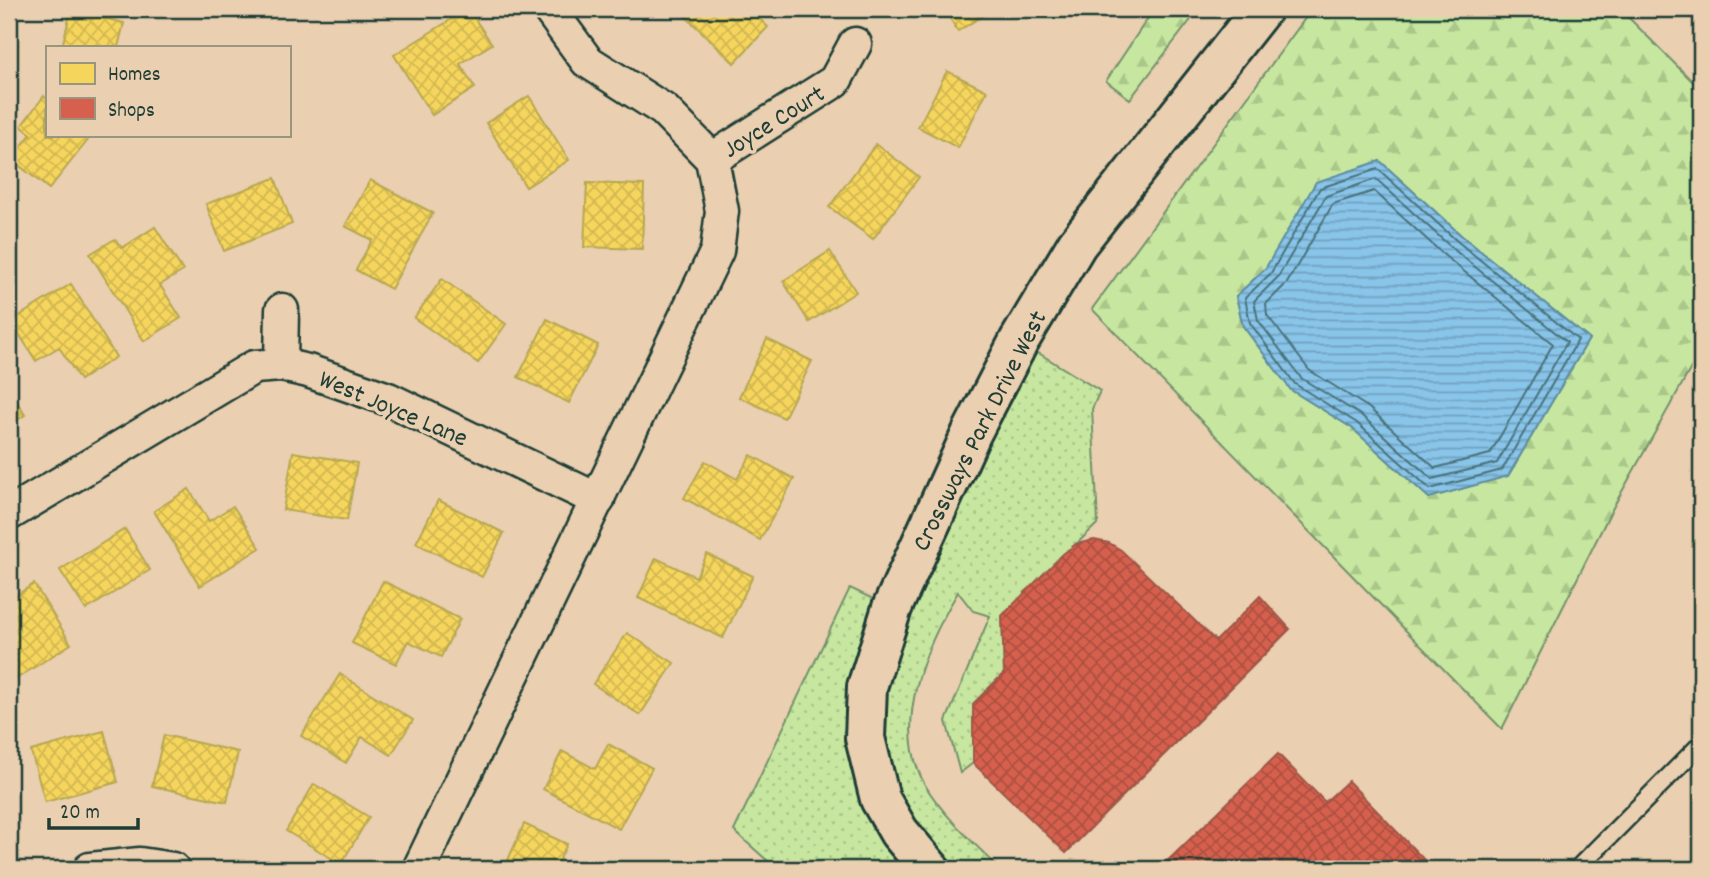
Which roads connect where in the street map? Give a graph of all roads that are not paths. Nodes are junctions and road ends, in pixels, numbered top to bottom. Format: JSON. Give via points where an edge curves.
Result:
{"nodes":[{"id":1,"x":549,"y":9,"type":"edge"},
{"id":2,"x":1252,"y":16,"type":"edge"},
{"id":3,"x":855,"y":44,"type":"dead end"},
{"id":4,"x":712,"y":159,"type":"junction"},
{"id":5,"x":282,"y":310,"type":"dead end"},
{"id":6,"x":281,"y":365,"type":"junction"},
{"id":7,"x":598,"y":500,"type":"junction"},
{"id":8,"x":9,"y":514,"type":"edge"},
{"id":9,"x":1701,"y":744,"type":"edge"},
{"id":10,"x":90,"y":869,"type":"edge"},
{"id":11,"x":173,"y":869,"type":"edge"},
{"id":12,"x":419,"y":869,"type":"edge"},
{"id":13,"x":930,"y":869,"type":"edge"},
{"id":14,"x":1577,"y":869,"type":"edge"}],
"edges":[{"from":1,"to":4,"type":"street","via":[[587,61],[664,110]]},
{"from":2,"to":13,"type":"street","name":"Crossways Park Drive West","via":[[1076,244],[978,420],[892,608],[867,687],[865,738],[880,799],[899,832]]},
{"from":3,"to":4,"type":"street","name":"Joyce Court","via":[[835,81]]},
{"from":4,"to":7,"type":"street","via":[[722,211],[717,251]]},
{"from":5,"to":6,"type":"street"},
{"from":6,"to":7,"type":"street","name":"West Joyce Lane","via":[[388,399]]},
{"from":6,"to":8,"type":"street","name":"West Joyce Lane","via":[[254,368]]},
{"from":7,"to":12,"type":"street"},
{"from":9,"to":14,"type":"lane"},
{"from":10,"to":11,"type":"street","via":[[140,864]]}]}
